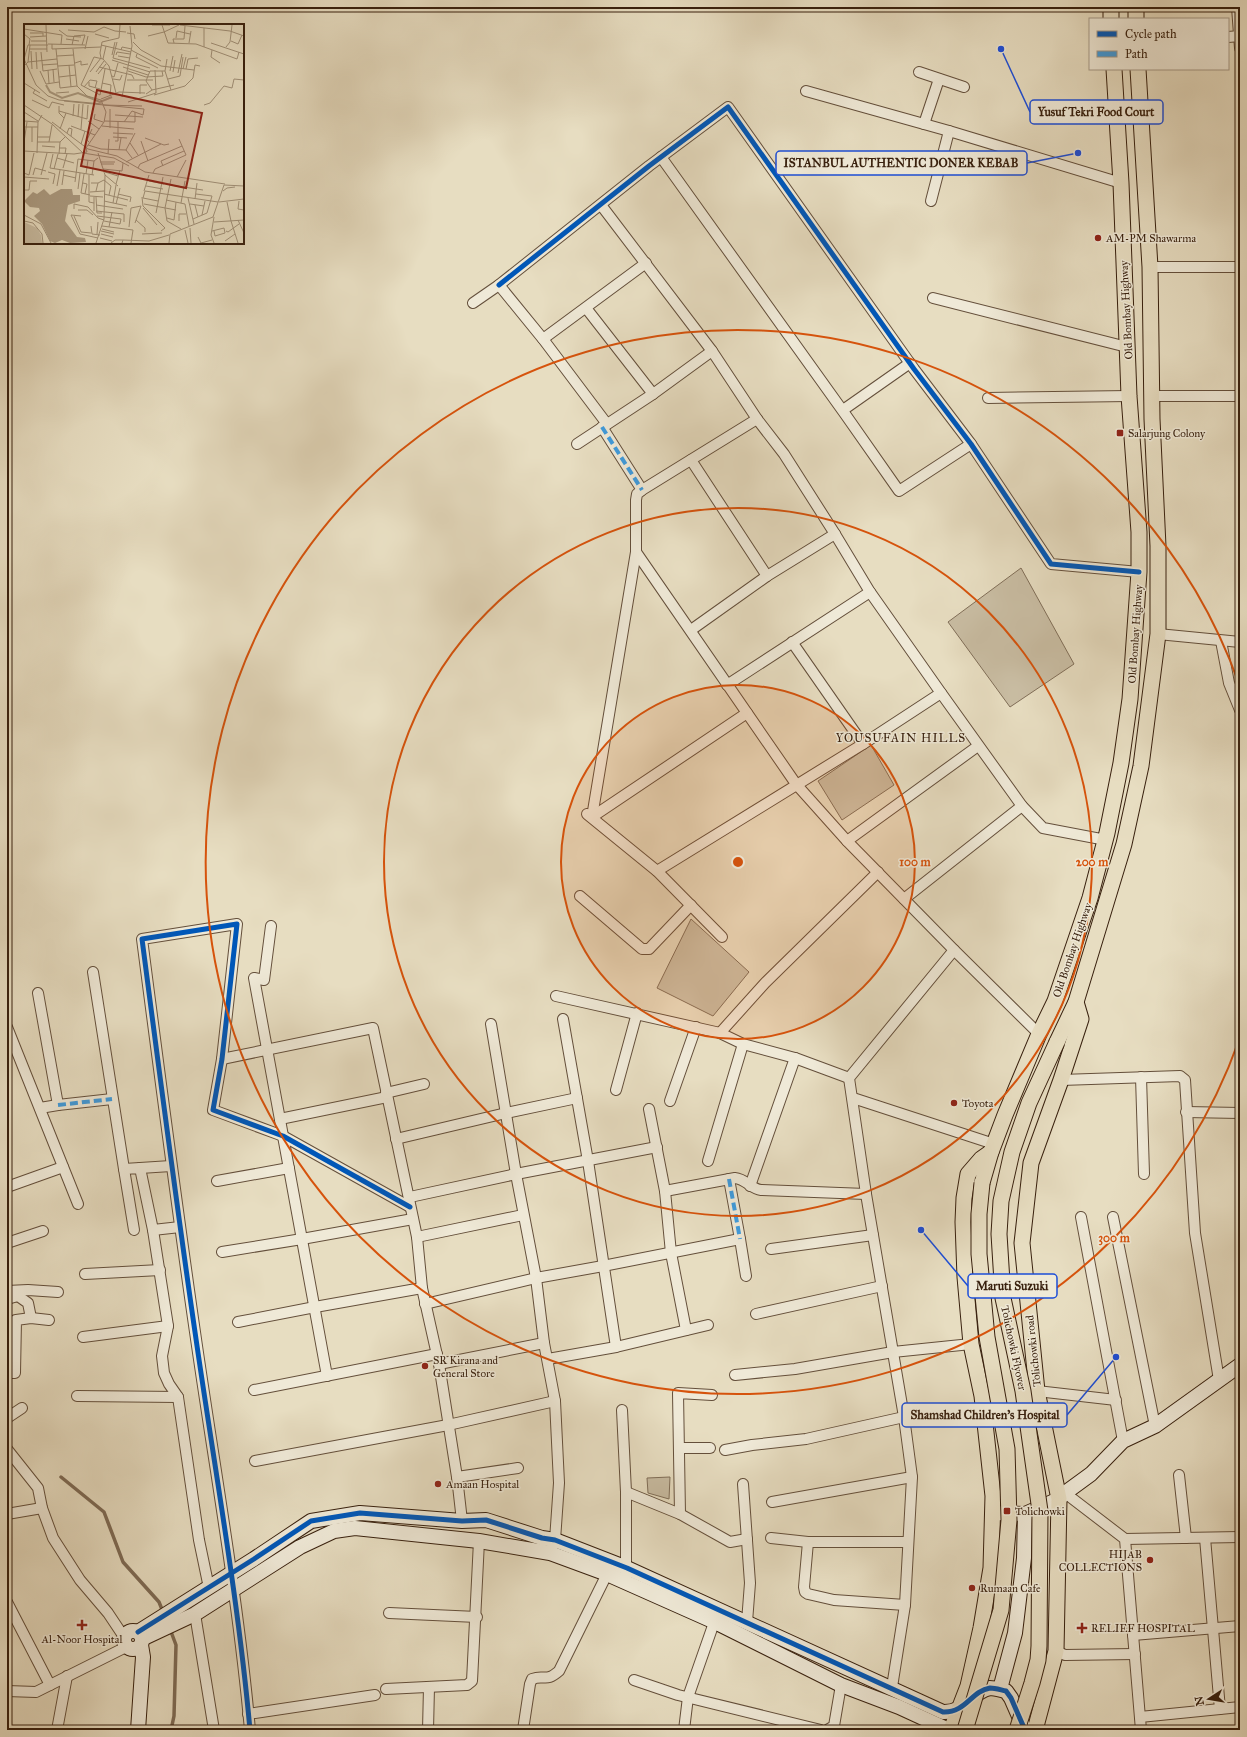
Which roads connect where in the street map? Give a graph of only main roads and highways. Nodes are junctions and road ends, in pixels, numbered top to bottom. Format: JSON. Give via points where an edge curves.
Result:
{"nodes":[{"id":1,"x":1110,"y":7,"type":"edge"},
{"id":2,"x":1136,"y":7,"type":"edge"},
{"id":3,"x":1111,"y":18,"type":"edge"},
{"id":4,"x":1136,"y":18,"type":"edge"},
{"id":5,"x":1114,"y":70,"type":"edge"},
{"id":6,"x":1138,"y":70,"type":"edge"},
{"id":7,"x":1076,"y":1002,"type":"junction"},
{"id":8,"x":992,"y":1148,"type":"junction"},
{"id":9,"x":950,"y":1730,"type":"edge"},
{"id":10,"x":965,"y":1730,"type":"edge"},
{"id":11,"x":1017,"y":1730,"type":"edge"},
{"id":12,"x":1035,"y":1730,"type":"edge"}],
"edges":[{"from":1,"to":3,"type":"main road"},
{"from":2,"to":4,"type":"main road"},
{"from":5,"to":8,"type":"main road","name":"Old Bombay Highway","via":[[1138,524],[1139,572],[1130,699],[1122,763],[1106,840],[1090,898],[1055,1001]]},
{"from":6,"to":7,"type":"main road","name":"Old Bombay Highway","via":[[1150,267],[1158,634],[1141,766],[1126,836]]},
{"from":7,"to":11,"type":"main road","name":"Tolichowki Flyover","bridge":true,"via":[[1029,1103],[1012,1152],[1001,1201],[998,1234],[1003,1298],[1023,1391],[1040,1511],[1040,1646]]},
{"from":7,"to":12,"type":"main road","name":"Tolichowki road","via":[[1081,1019],[1062,1080],[1031,1163],[1022,1243],[1037,1391],[1062,1496],[1056,1651]]},
{"from":8,"to":9,"type":"main road","via":[[968,1174],[963,1222],[971,1344],[982,1396],[993,1496],[991,1568],[968,1686]]},
{"from":8,"to":10,"type":"main road","name":"Tolichowki Flyover","bridge":true,"via":[[982,1183],[979,1254],[987,1337],[1007,1449],[1009,1520],[1001,1610]]}]}
